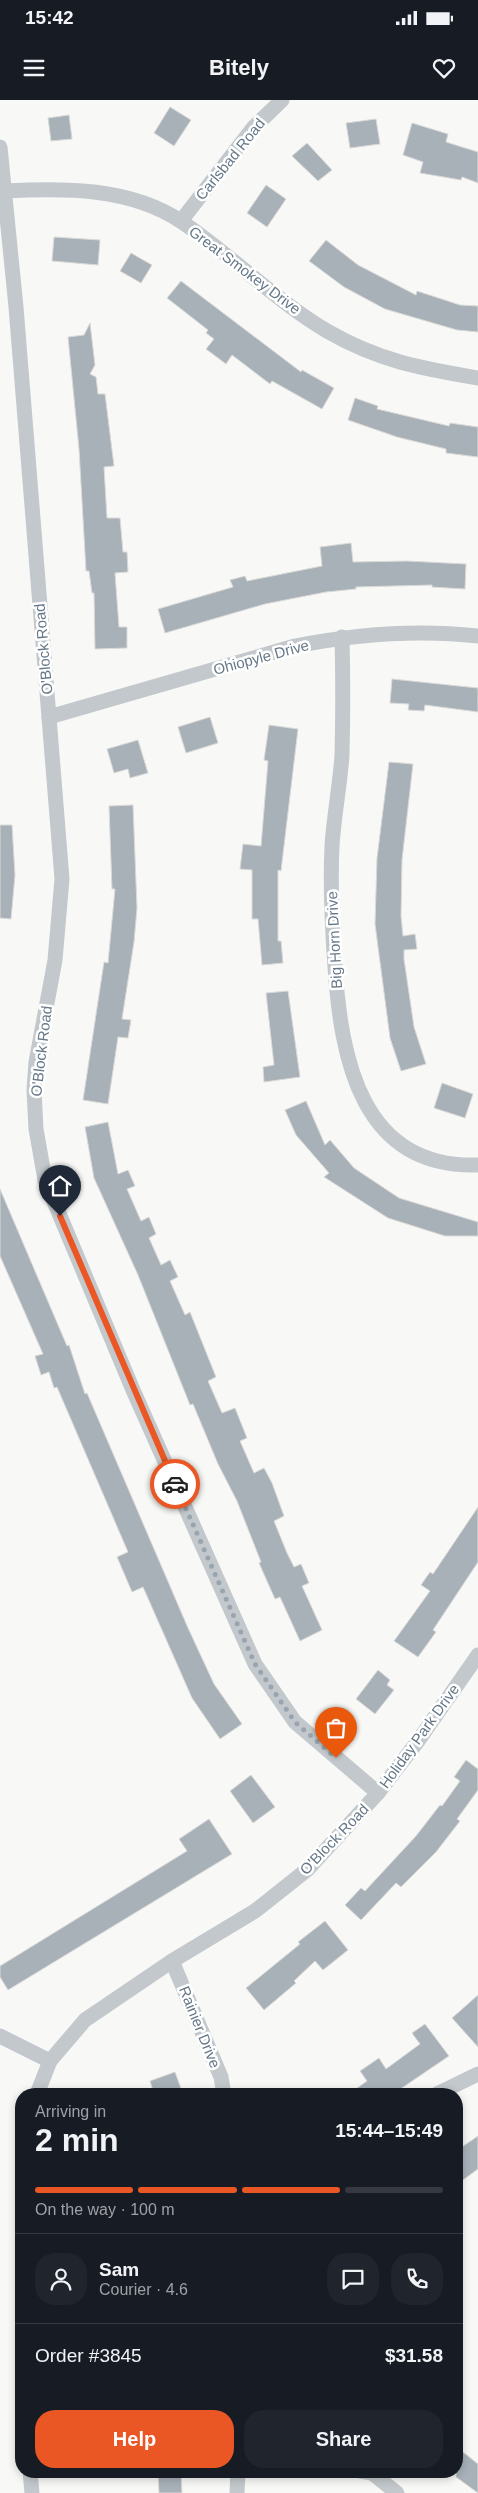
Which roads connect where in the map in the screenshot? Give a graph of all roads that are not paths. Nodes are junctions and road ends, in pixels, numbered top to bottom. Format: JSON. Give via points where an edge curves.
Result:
{"nodes":[{"id":1,"x":282,"y":100,"type":"edge"},
{"id":2,"x":0,"y":147,"type":"edge"},
{"id":3,"x":6,"y":191,"type":"junction"},
{"id":4,"x":180,"y":221,"type":"junction"},
{"id":5,"x":478,"y":378,"type":"edge"},
{"id":6,"x":478,"y":636,"type":"edge"},
{"id":7,"x":342,"y":637,"type":"junction"},
{"id":8,"x":49,"y":717,"type":"junction"},
{"id":9,"x":478,"y":1165,"type":"edge"},
{"id":10,"x":478,"y":1655,"type":"edge"},
{"id":11,"x":378,"y":1794,"type":"junction"},
{"id":12,"x":172,"y":1961,"type":"junction"},
{"id":13,"x":0,"y":2036,"type":"edge"},
{"id":14,"x":50,"y":2061,"type":"junction"},
{"id":15,"x":478,"y":2074,"type":"edge"},
{"id":16,"x":40,"y":2088,"type":"edge"},
{"id":17,"x":223,"y":2088,"type":"edge"},
{"id":18,"x":449,"y":2088,"type":"edge"},
{"id":19,"x":31,"y":2478,"type":"edge"},
{"id":20,"x":238,"y":2478,"type":"edge"},
{"id":21,"x":377,"y":2478,"type":"edge"},
{"id":22,"x":32,"y":2493,"type":"edge"},
{"id":23,"x":237,"y":2493,"type":"edge"},
{"id":24,"x":397,"y":2493,"type":"edge"}],
"edges":[{"from":1,"to":4,"type":"street","name":"Carlsbad Road","via":[[253,128]]},
{"from":2,"to":3,"type":"street","name":"O'Block Road"},
{"from":3,"to":4,"type":"street","name":"Great Smokey Drive","via":[[50,189],[105,193],[145,204]]},
{"from":3,"to":8,"type":"street","name":"O'Block Road"},
{"from":4,"to":5,"type":"street","name":"Great Smokey Drive","via":[[295,309],[328,330],[386,359]]},
{"from":6,"to":7,"type":"street","name":"Ohiopyle Drive","via":[[413,632]]},
{"from":7,"to":8,"type":"street","name":"Ohiopyle Drive","via":[[295,646]]},
{"from":7,"to":9,"type":"street","name":"Big Horn Drive","via":[[342,757],[331,882],[337,999],[348,1061],[371,1113],[410,1151],[462,1166]]},
{"from":8,"to":11,"type":"street","name":"O'Block Road","via":[[62,880],[55,960],[34,1090],[36,1129],[45,1180],[133,1390],[255,1664],[295,1722]]},
{"from":10,"to":11,"type":"street","name":"Holiday Park Drive"},
{"from":11,"to":12,"type":"street","name":"O'Block Road","via":[[308,1869],[255,1911]]},
{"from":12,"to":14,"type":"street","name":"O'Block Road","via":[[85,2020]]},
{"from":12,"to":17,"type":"street","name":"Rainier Drive"},
{"from":13,"to":14,"type":"street"},
{"from":14,"to":16,"type":"street","name":"O'Block Road"},
{"from":15,"to":18,"type":"street"},
{"from":19,"to":22,"type":"street"},
{"from":20,"to":23,"type":"street"},
{"from":21,"to":24,"type":"street"}]}
